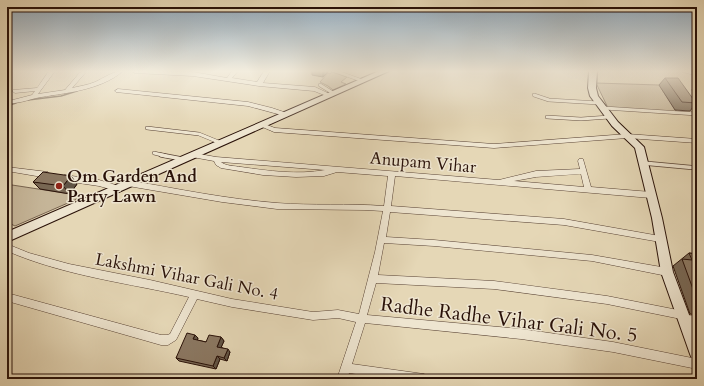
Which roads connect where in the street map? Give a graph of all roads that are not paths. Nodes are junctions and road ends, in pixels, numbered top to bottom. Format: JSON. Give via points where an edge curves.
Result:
{"nodes":[{"id":1,"x":40,"y":89,"type":"joint"},
{"id":2,"x":69,"y":89,"type":"edge"},
{"id":3,"x":76,"y":89,"type":"edge"},
{"id":4,"x":315,"y":89,"type":"edge"},
{"id":5,"x":325,"y":89,"type":"edge"},
{"id":6,"x":342,"y":89,"type":"edge"},
{"id":7,"x":592,"y":89,"type":"edge"},
{"id":8,"x":16,"y":91,"type":"dead end"},
{"id":9,"x":118,"y":91,"type":"dead end"},
{"id":10,"x":66,"y":92,"type":"junction"},
{"id":11,"x":331,"y":94,"type":"junction"},
{"id":12,"x":534,"y":95,"type":"dead end"},
{"id":13,"x":34,"y":96,"type":"junction"},
{"id":14,"x":11,"y":102,"type":"dead end"},
{"id":15,"x":601,"y":105,"type":"junction"},
{"id":16,"x":285,"y":114,"type":"junction"},
{"id":17,"x":697,"y":114,"type":"edge"},
{"id":18,"x":547,"y":117,"type":"dead end"},
{"id":19,"x":609,"y":117,"type":"junction"},
{"id":20,"x":262,"y":125,"type":"junction"},
{"id":21,"x":147,"y":128,"type":"dead end"},
{"id":22,"x":627,"y":136,"type":"junction"},
{"id":23,"x":697,"y":141,"type":"edge"},
{"id":24,"x":221,"y":143,"type":"junction"},
{"id":25,"x":154,"y":153,"type":"dead end"},
{"id":26,"x":194,"y":155,"type":"junction"},
{"id":27,"x":183,"y":160,"type":"junction"},
{"id":28,"x":581,"y":161,"type":"dead end"},
{"id":29,"x":642,"y":163,"type":"junction"},
{"id":30,"x":697,"y":168,"type":"edge"},
{"id":31,"x":7,"y":169,"type":"edge"},
{"id":32,"x":584,"y":171,"type":"junction"},
{"id":33,"x":392,"y":174,"type":"junction"},
{"id":34,"x":496,"y":182,"type":"junction"},
{"id":35,"x":128,"y":183,"type":"junction"},
{"id":36,"x":117,"y":188,"type":"junction"},
{"id":37,"x":588,"y":190,"type":"junction"},
{"id":38,"x":651,"y":195,"type":"junction"},
{"id":39,"x":388,"y":210,"type":"junction"},
{"id":40,"x":7,"y":237,"type":"edge"},
{"id":41,"x":660,"y":239,"type":"junction"},
{"id":42,"x":382,"y":240,"type":"junction"},
{"id":43,"x":7,"y":247,"type":"edge"},
{"id":44,"x":667,"y":272,"type":"junction"},
{"id":45,"x":374,"y":279,"type":"junction"},
{"id":46,"x":195,"y":294,"type":"junction"},
{"id":47,"x":7,"y":297,"type":"edge"},
{"id":48,"x":684,"y":317,"type":"junction"},
{"id":49,"x":363,"y":319,"type":"junction"},
{"id":50,"x":697,"y":320,"type":"edge"},
{"id":51,"x":697,"y":354,"type":"edge"},
{"id":52,"x":697,"y":364,"type":"edge"},
{"id":53,"x":346,"y":368,"type":"junction"},
{"id":54,"x":342,"y":379,"type":"edge"},
{"id":55,"x":424,"y":379,"type":"edge"}],
"edges":[{"from":1,"to":8,"type":"street"},
{"from":1,"to":13,"type":"street"},
{"from":2,"to":10,"type":"street"},
{"from":3,"to":10,"type":"street"},
{"from":4,"to":11,"type":"street"},
{"from":5,"to":11,"type":"lane"},
{"from":6,"to":11,"type":"street"},
{"from":7,"to":15,"type":"street"},
{"from":9,"to":16,"type":"street","via":[[248,104]]},
{"from":10,"to":13,"type":"street"},
{"from":11,"to":16,"type":"street"},
{"from":12,"to":15,"type":"lane","via":[[549,100]]},
{"from":13,"to":14,"type":"street"},
{"from":15,"to":17,"type":"lane"},
{"from":15,"to":19,"type":"street"},
{"from":16,"to":20,"type":"street"},
{"from":18,"to":19,"type":"lane"},
{"from":19,"to":22,"type":"street"},
{"from":20,"to":22,"type":"street","via":[[274,130],[494,146]]},
{"from":20,"to":24,"type":"street"},
{"from":21,"to":24,"type":"lane","via":[[199,134]]},
{"from":22,"to":23,"type":"street"},
{"from":22,"to":29,"type":"street","via":[[639,147]]},
{"from":24,"to":26,"type":"street"},
{"from":25,"to":27,"type":"lane"},
{"from":26,"to":27,"type":"street"},
{"from":26,"to":33,"type":"street","name":"Anupam Vihar"},
{"from":27,"to":35,"type":"street"},
{"from":28,"to":32,"type":"street"},
{"from":29,"to":30,"type":"lane"},
{"from":29,"to":38,"type":"street"},
{"from":31,"to":36,"type":"street"},
{"from":32,"to":34,"type":"street","via":[[536,174]]},
{"from":32,"to":37,"type":"street"},
{"from":33,"to":34,"type":"street","name":"Anupam Vihar"},
{"from":33,"to":39,"type":"street"},
{"from":34,"to":37,"type":"street","name":"Anupam Vihar"},
{"from":35,"to":36,"type":"street"},
{"from":35,"to":39,"type":"street","via":[[277,206],[333,206]]},
{"from":36,"to":40,"type":"street"},
{"from":37,"to":38,"type":"street","name":"Anupam Vihar"},
{"from":38,"to":41,"type":"street"},
{"from":39,"to":41,"type":"street","via":[[564,222]]},
{"from":39,"to":42,"type":"street"},
{"from":41,"to":44,"type":"street"},
{"from":42,"to":44,"type":"street","via":[[592,258]]},
{"from":42,"to":45,"type":"street"},
{"from":43,"to":46,"type":"street","name":"Lakshmi Vihar Gali No. 4","via":[[68,268]]},
{"from":44,"to":48,"type":"street"},
{"from":45,"to":48,"type":"street","via":[[494,284],[606,300]]},
{"from":45,"to":49,"type":"street"},
{"from":46,"to":47,"type":"street","via":[[173,337],[168,340]]},
{"from":46,"to":49,"type":"street","name":"Lakshmi Vihar Gali No. 4","via":[[232,303],[313,316],[338,314]]},
{"from":48,"to":50,"type":"street"},
{"from":48,"to":51,"type":"street"},
{"from":49,"to":52,"type":"street","name":"Radhe Radhe Vihar Gali No. 5","via":[[521,334],[613,347]]},
{"from":49,"to":53,"type":"street"},
{"from":53,"to":54,"type":"street"},
{"from":53,"to":55,"type":"street"}]}
